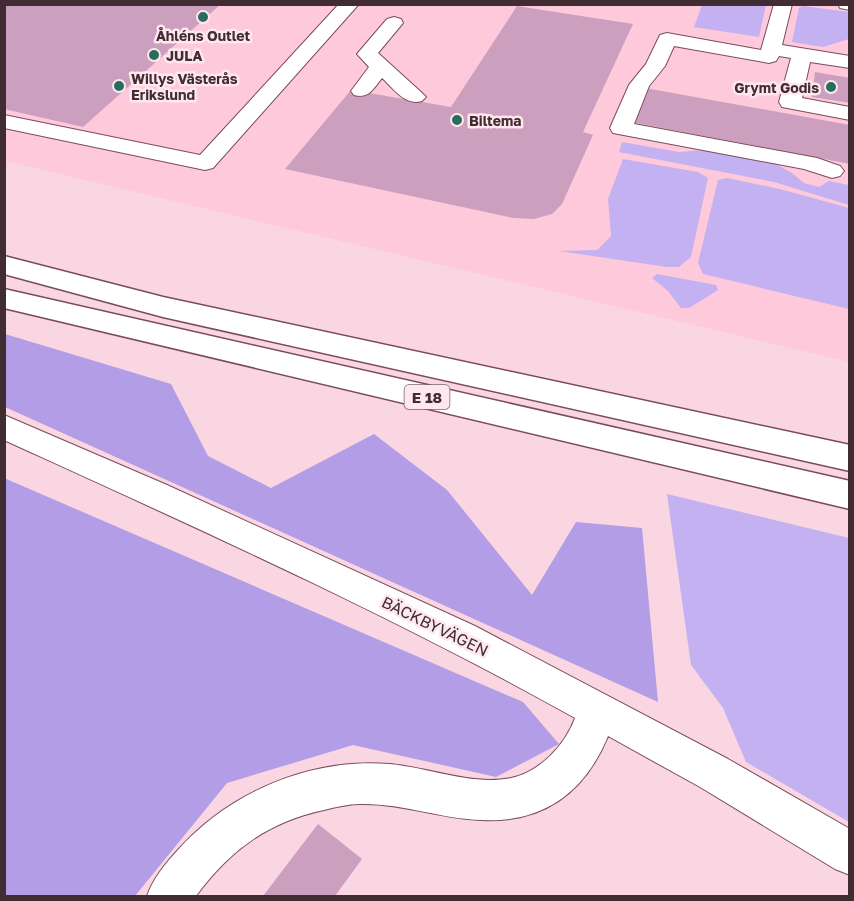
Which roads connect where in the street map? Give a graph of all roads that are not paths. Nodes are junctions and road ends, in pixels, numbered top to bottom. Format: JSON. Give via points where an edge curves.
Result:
{"nodes":[{"id":1,"x":350,"y":4,"type":"edge"},
{"id":2,"x":783,"y":4,"type":"edge"},
{"id":3,"x":394,"y":22,"type":"dead end"},
{"id":4,"x":771,"y":50,"type":"junction"},
{"id":5,"x":802,"y":55,"type":"junction"},
{"id":6,"x":849,"y":62,"type":"edge"},
{"id":7,"x":380,"y":67,"type":"junction"},
{"id":8,"x":361,"y":91,"type":"dead end"},
{"id":9,"x":415,"y":97,"type":"dead end"},
{"id":10,"x":849,"y":114,"type":"edge"},
{"id":11,"x":4,"y":121,"type":"edge"},
{"id":12,"x":832,"y":171,"type":"dead end"},
{"id":13,"x":4,"y":265,"type":"edge"},
{"id":14,"x":4,"y":298,"type":"edge"},
{"id":15,"x":4,"y":427,"type":"edge"},
{"id":16,"x":849,"y":458,"type":"edge"},
{"id":17,"x":849,"y":495,"type":"edge"},
{"id":18,"x":598,"y":710,"type":"junction"},
{"id":19,"x":849,"y":854,"type":"edge"},
{"id":20,"x":169,"y":897,"type":"edge"}],
"edges":[{"from":1,"to":11,"type":"street","via":[[205,163]]},
{"from":2,"to":4,"type":"street"},
{"from":3,"to":7,"type":"street","via":[[367,54]]},
{"from":4,"to":5,"type":"street"},
{"from":4,"to":12,"type":"street","via":[[769,57],[667,39],[655,66],[639,85],[621,128],[809,163]]},
{"from":5,"to":6,"type":"street"},
{"from":5,"to":10,"type":"street","via":[[790,102]]},
{"from":7,"to":8,"type":"street"},
{"from":7,"to":9,"type":"street"},
{"from":13,"to":16,"type":"highway","number":"E 18","via":[[163,307]]},
{"from":14,"to":17,"type":"highway","number":"E 18"},
{"from":15,"to":18,"type":"street","name":"BÄCKBYVÄGEN","via":[[462,638]]},
{"from":18,"to":19,"type":"street","name":"BÄCKBYVÄGEN","via":[[714,773]]},
{"from":18,"to":20,"type":"street","via":[[582,748],[553,782],[531,792],[508,801],[471,800],[361,783],[300,793],[267,805],[219,837]]}]}
